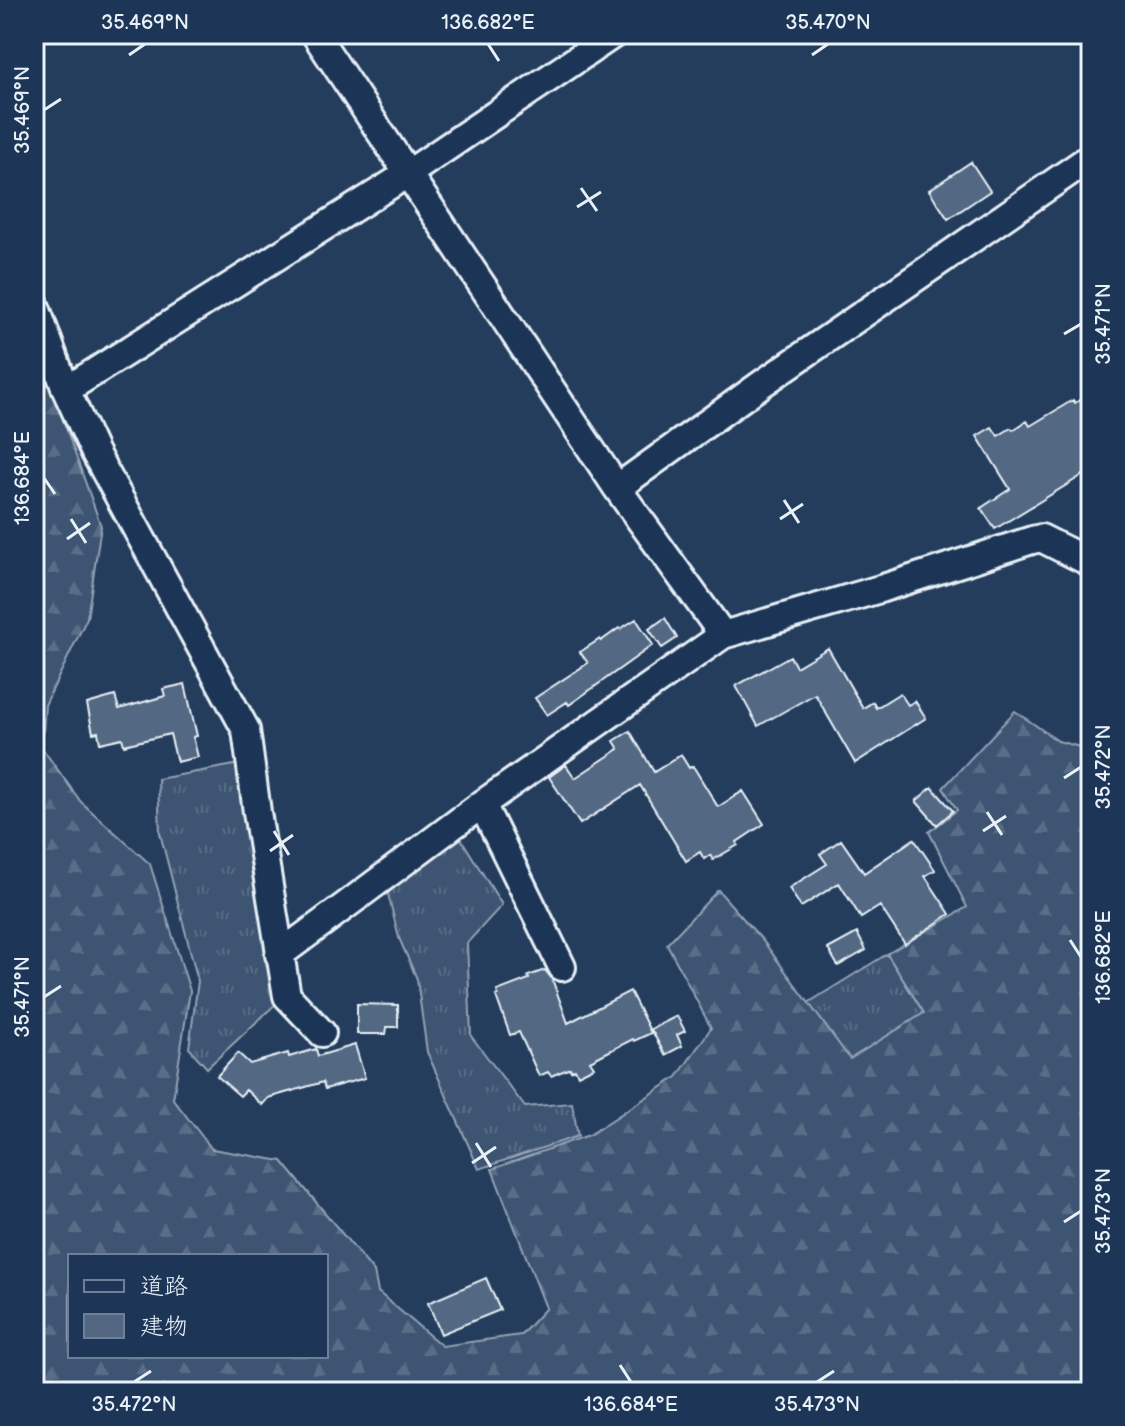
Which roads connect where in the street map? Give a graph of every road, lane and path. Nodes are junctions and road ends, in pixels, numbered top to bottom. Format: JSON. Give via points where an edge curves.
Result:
{"nodes":[{"id":1,"x":315,"y":34,"type":"edge"},
{"id":2,"x":614,"y":34,"type":"edge"},
{"id":3,"x":1091,"y":157,"type":"edge"},
{"id":4,"x":409,"y":173,"type":"junction"},
{"id":5,"x":34,"y":302,"type":"edge"},
{"id":6,"x":66,"y":390,"type":"junction"},
{"id":7,"x":617,"y":488,"type":"junction"},
{"id":8,"x":1091,"y":563,"type":"edge"},
{"id":9,"x":723,"y":635,"type":"junction"},
{"id":10,"x":482,"y":804,"type":"junction"},
{"id":11,"x":279,"y":955,"type":"junction"},
{"id":12,"x":562,"y":967,"type":"dead end"},
{"id":13,"x":322,"y":1033,"type":"dead end"}],
"edges":[{"from":1,"to":4,"type":"street"},
{"from":2,"to":4,"type":"street"},
{"from":3,"to":7,"type":"street"},
{"from":4,"to":6,"type":"street"},
{"from":4,"to":7,"type":"street"},
{"from":5,"to":6,"type":"street"},
{"from":6,"to":11,"type":"street","via":[[246,730]]},
{"from":7,"to":9,"type":"street"},
{"from":8,"to":9,"type":"street","via":[[1041,538]]},
{"from":9,"to":10,"type":"street"},
{"from":10,"to":11,"type":"street"},
{"from":10,"to":12,"type":"street"},
{"from":11,"to":13,"type":"street","via":[[287,996]]}]}
